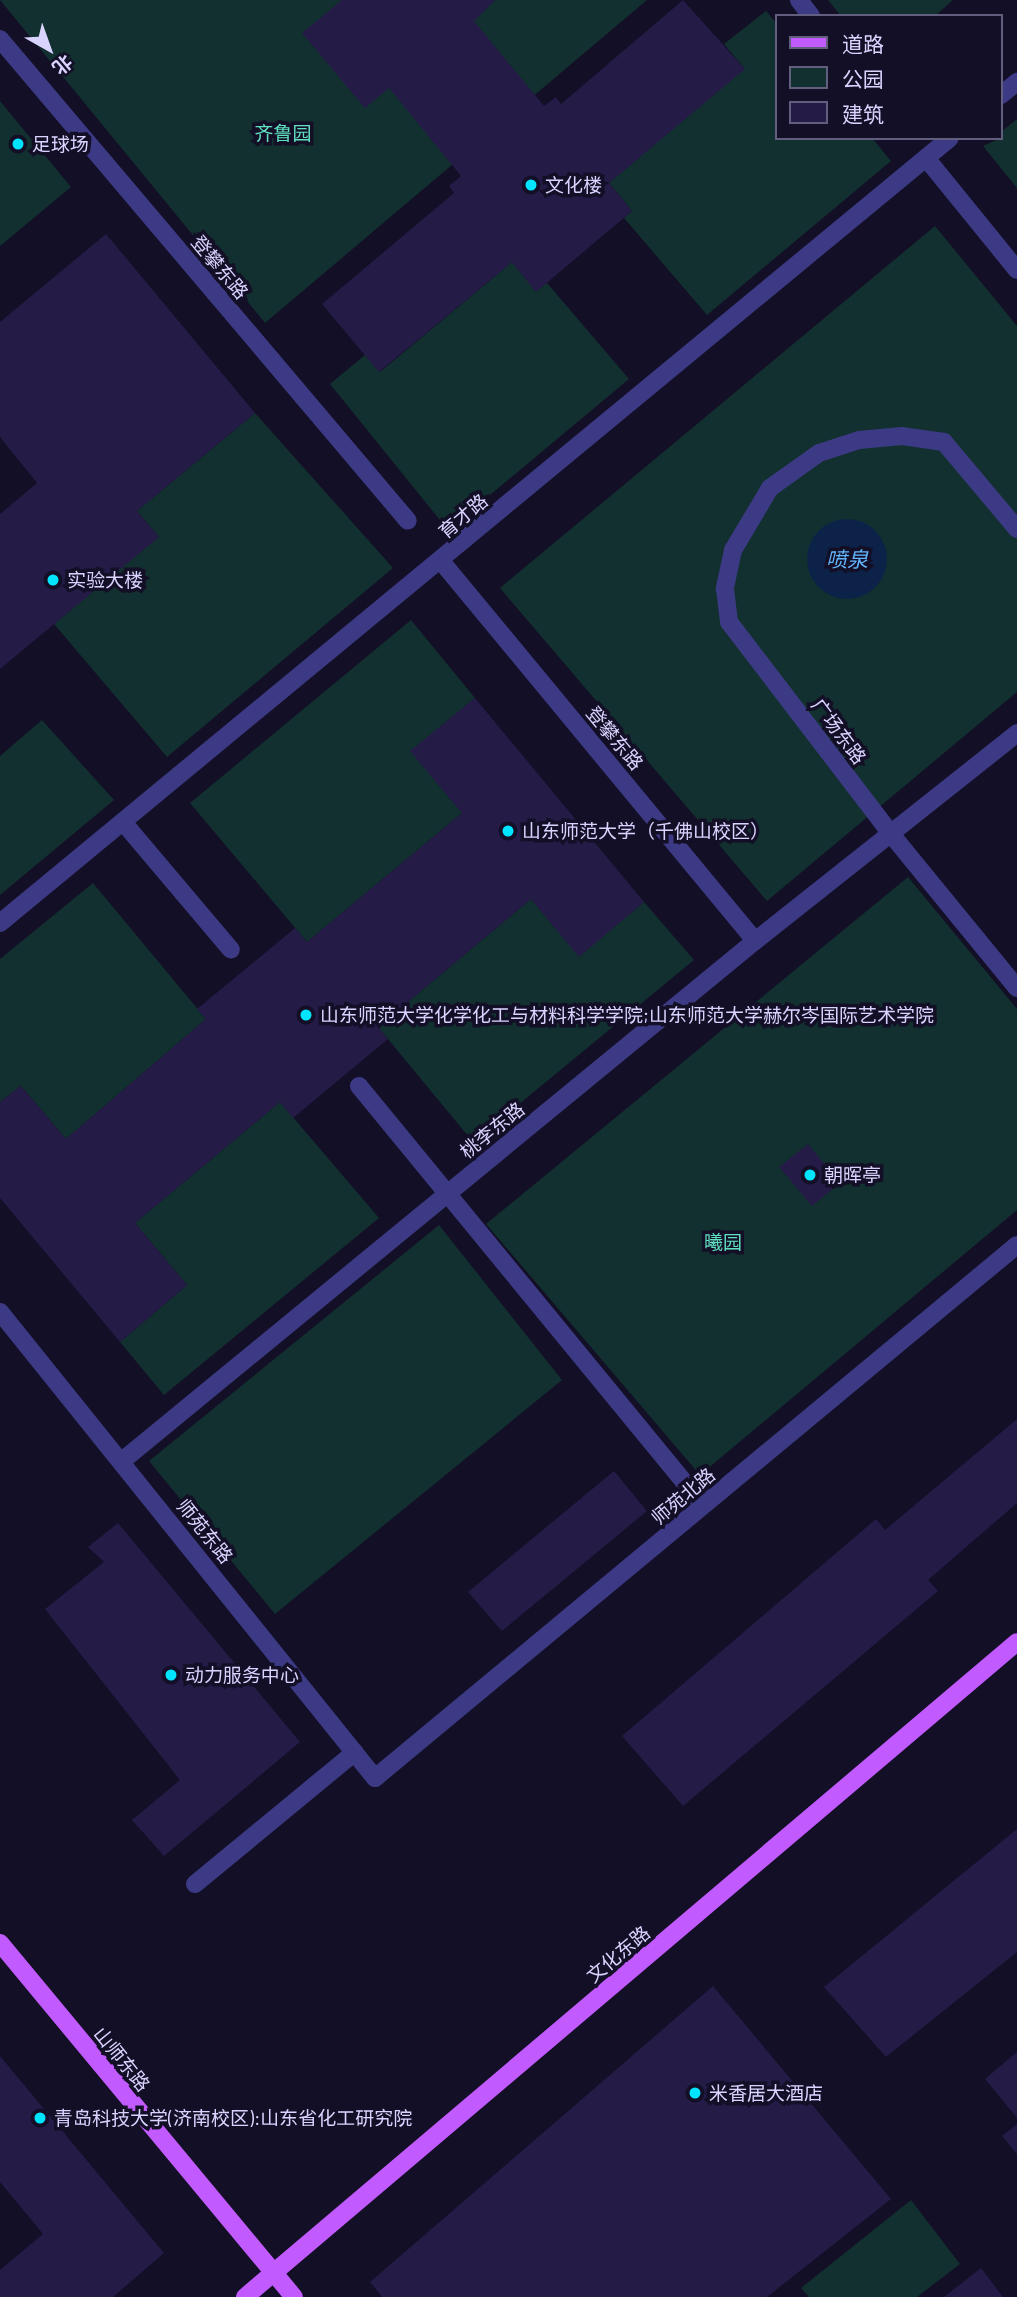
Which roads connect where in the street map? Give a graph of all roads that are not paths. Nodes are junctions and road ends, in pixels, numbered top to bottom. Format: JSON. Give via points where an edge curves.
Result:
{"nodes":[{"id":1,"x":0,"y":39,"type":"edge"},
{"id":2,"x":1017,"y":82,"type":"edge"},
{"id":3,"x":1003,"y":93,"type":"edge"},
{"id":4,"x":948,"y":140,"type":"edge"},
{"id":5,"x":926,"y":158,"type":"junction"},
{"id":6,"x":1017,"y":270,"type":"edge"},
{"id":7,"x":408,"y":522,"type":"dead end"},
{"id":8,"x":1017,"y":528,"type":"edge"},
{"id":9,"x":441,"y":562,"type":"junction"},
{"id":10,"x":1017,"y":733,"type":"edge"},
{"id":11,"x":123,"y":822,"type":"junction"},
{"id":12,"x":891,"y":834,"type":"junction"},
{"id":13,"x":0,"y":923,"type":"edge"},
{"id":14,"x":755,"y":941,"type":"junction"},
{"id":15,"x":231,"y":950,"type":"dead end"},
{"id":16,"x":1017,"y":988,"type":"edge"},
{"id":17,"x":359,"y":1086,"type":"dead end"},
{"id":18,"x":449,"y":1193,"type":"junction"},
{"id":19,"x":1017,"y":1245,"type":"edge"},
{"id":20,"x":0,"y":1312,"type":"edge"},
{"id":21,"x":122,"y":1461,"type":"junction"},
{"id":22,"x":704,"y":1506,"type":"junction"},
{"id":23,"x":1017,"y":1643,"type":"edge"},
{"id":24,"x":355,"y":1752,"type":"junction"},
{"id":25,"x":375,"y":1778,"type":"joint"},
{"id":26,"x":195,"y":1884,"type":"dead end"},
{"id":27,"x":0,"y":1943,"type":"edge"},
{"id":28,"x":274,"y":2274,"type":"junction"},
{"id":29,"x":245,"y":2297,"type":"edge"},
{"id":30,"x":294,"y":2297,"type":"edge"}],
"edges":[{"from":1,"to":7,"type":"lane","name":"登攀东路"},
{"from":2,"to":3,"type":"lane"},
{"from":4,"to":5,"type":"lane","name":"育才路"},
{"from":5,"to":6,"type":"lane"},
{"from":5,"to":9,"type":"lane","name":"育才路"},
{"from":8,"to":12,"type":"lane","name":"广场东路","via":[[944,442],[902,436],[859,440],[819,453],[780,480],[733,550],[725,589],[729,622]]},
{"from":9,"to":11,"type":"lane","name":"育才路"},
{"from":9,"to":14,"type":"lane","name":"登攀东路"},
{"from":10,"to":12,"type":"lane","name":"桃李东路"},
{"from":11,"to":13,"type":"lane","name":"育才路"},
{"from":11,"to":15,"type":"lane"},
{"from":12,"to":14,"type":"lane","name":"桃李东路"},
{"from":12,"to":16,"type":"lane","name":"广场东路"},
{"from":14,"to":18,"type":"lane","name":"桃李东路"},
{"from":17,"to":18,"type":"lane"},
{"from":18,"to":21,"type":"lane","name":"桃李东路"},
{"from":18,"to":22,"type":"lane"},
{"from":19,"to":22,"type":"lane","name":"师苑北路"},
{"from":20,"to":21,"type":"lane","name":"师苑东路"},
{"from":21,"to":24,"type":"lane","name":"师苑东路"},
{"from":22,"to":25,"type":"lane","name":"师苑北路"},
{"from":23,"to":28,"type":"main road","name":"文化东路"},
{"from":24,"to":25,"type":"lane","name":"师苑东路"},
{"from":24,"to":26,"type":"lane"},
{"from":27,"to":28,"type":"main road","name":"山师东路"},
{"from":28,"to":29,"type":"main road","name":"文化东路"},
{"from":28,"to":30,"type":"main road","name":"山师东路"}]}
